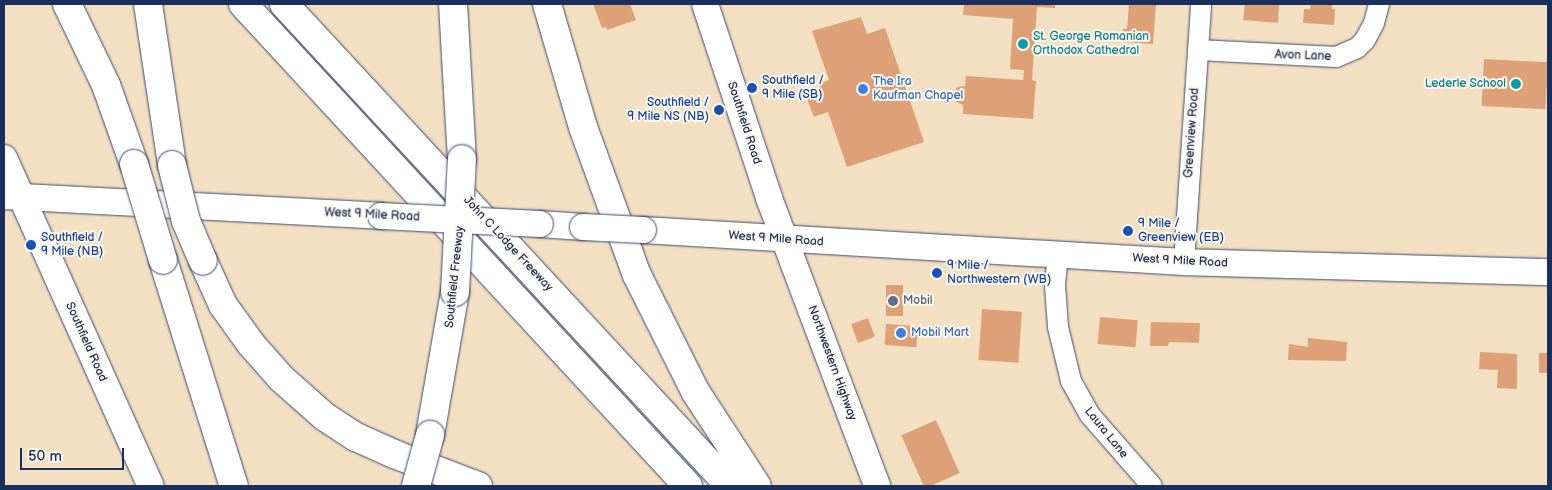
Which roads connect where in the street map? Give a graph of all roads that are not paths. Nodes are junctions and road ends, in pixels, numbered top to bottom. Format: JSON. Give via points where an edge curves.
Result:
{"nodes":[{"id":1,"x":67,"y":4,"type":"edge"},
{"id":2,"x":147,"y":4,"type":"edge"},
{"id":3,"x":232,"y":4,"type":"edge"},
{"id":4,"x":243,"y":4,"type":"edge"},
{"id":5,"x":452,"y":4,"type":"edge"},
{"id":6,"x":547,"y":4,"type":"edge"},
{"id":7,"x":705,"y":4,"type":"edge"},
{"id":8,"x":1201,"y":4,"type":"edge"},
{"id":9,"x":1379,"y":4,"type":"edge"},
{"id":10,"x":287,"y":6,"type":"edge"},
{"id":11,"x":1198,"y":50,"type":"junction"},
{"id":12,"x":296,"y":63,"type":"junction"},
{"id":13,"x":4,"y":158,"type":"edge"},
{"id":14,"x":155,"y":165,"type":"junction"},
{"id":15,"x":13,"y":197,"type":"edge"},
{"id":16,"x":786,"y":240,"type":"junction"},
{"id":17,"x":1058,"y":255,"type":"junction"},
{"id":18,"x":183,"y":260,"type":"junction"},
{"id":19,"x":1184,"y":262,"type":"junction"},
{"id":20,"x":1548,"y":272,"type":"edge"},
{"id":21,"x":151,"y":486,"type":"edge"},
{"id":22,"x":234,"y":486,"type":"edge"},
{"id":23,"x":244,"y":486,"type":"edge"},
{"id":24,"x":416,"y":486,"type":"edge"},
{"id":25,"x":478,"y":486,"type":"edge"},
{"id":26,"x":688,"y":486,"type":"edge"},
{"id":27,"x":730,"y":486,"type":"edge"},
{"id":28,"x":756,"y":486,"type":"edge"},
{"id":29,"x":877,"y":486,"type":"edge"},
{"id":30,"x":1152,"y":486,"type":"edge"}],
"edges":[{"from":1,"to":14,"type":"highway","via":[[106,85]]},
{"from":2,"to":14,"type":"highway","via":[[144,57]]},
{"from":3,"to":12,"type":"highway"},
{"from":4,"to":12,"type":"highway"},
{"from":5,"to":24,"type":"highway","name":"Southfield Freeway","bridge":true,"via":[[461,104],[461,212],[449,336],[430,435]]},
{"from":6,"to":28,"type":"highway","via":[[586,136],[637,275],[694,391]]},
{"from":7,"to":16,"type":"main road","name":"Southfield Road","via":[[737,107]]},
{"from":8,"to":11,"type":"street","name":"Greenview Road"},
{"from":9,"to":11,"type":"street","name":"Avon Lane","via":[[1365,40],[1357,48],[1336,57]]},
{"from":10,"to":27,"type":"highway","name":"John C Lodge Freeway"},
{"from":11,"to":19,"type":"street","name":"Greenview Road"},
{"from":12,"to":26,"type":"highway"},
{"from":13,"to":15,"type":"main road","name":"Southfield Road"},
{"from":14,"to":18,"type":"highway","bridge":true},
{"from":14,"to":18,"type":"highway","bridge":true,"via":[[186,221]]},
{"from":15,"to":16,"type":"main road","name":"West 9 Mile Road","bridge":true},
{"from":15,"to":21,"type":"main road","name":"Southfield Road"},
{"from":16,"to":17,"type":"main road","name":"West 9 Mile Road"},
{"from":16,"to":29,"type":"main road","name":"Northwestern Highway"},
{"from":17,"to":19,"type":"main road","name":"West 9 Mile Road"},
{"from":17,"to":30,"type":"street","name":"Laura Lane","via":[[1055,285],[1058,328],[1071,381],[1090,415]]},
{"from":18,"to":22,"type":"highway"},
{"from":18,"to":23,"type":"highway"},
{"from":18,"to":25,"type":"highway","via":[[282,379],[325,417],[356,437]]},
{"from":19,"to":20,"type":"main road","name":"West 9 Mile Road"}]}
